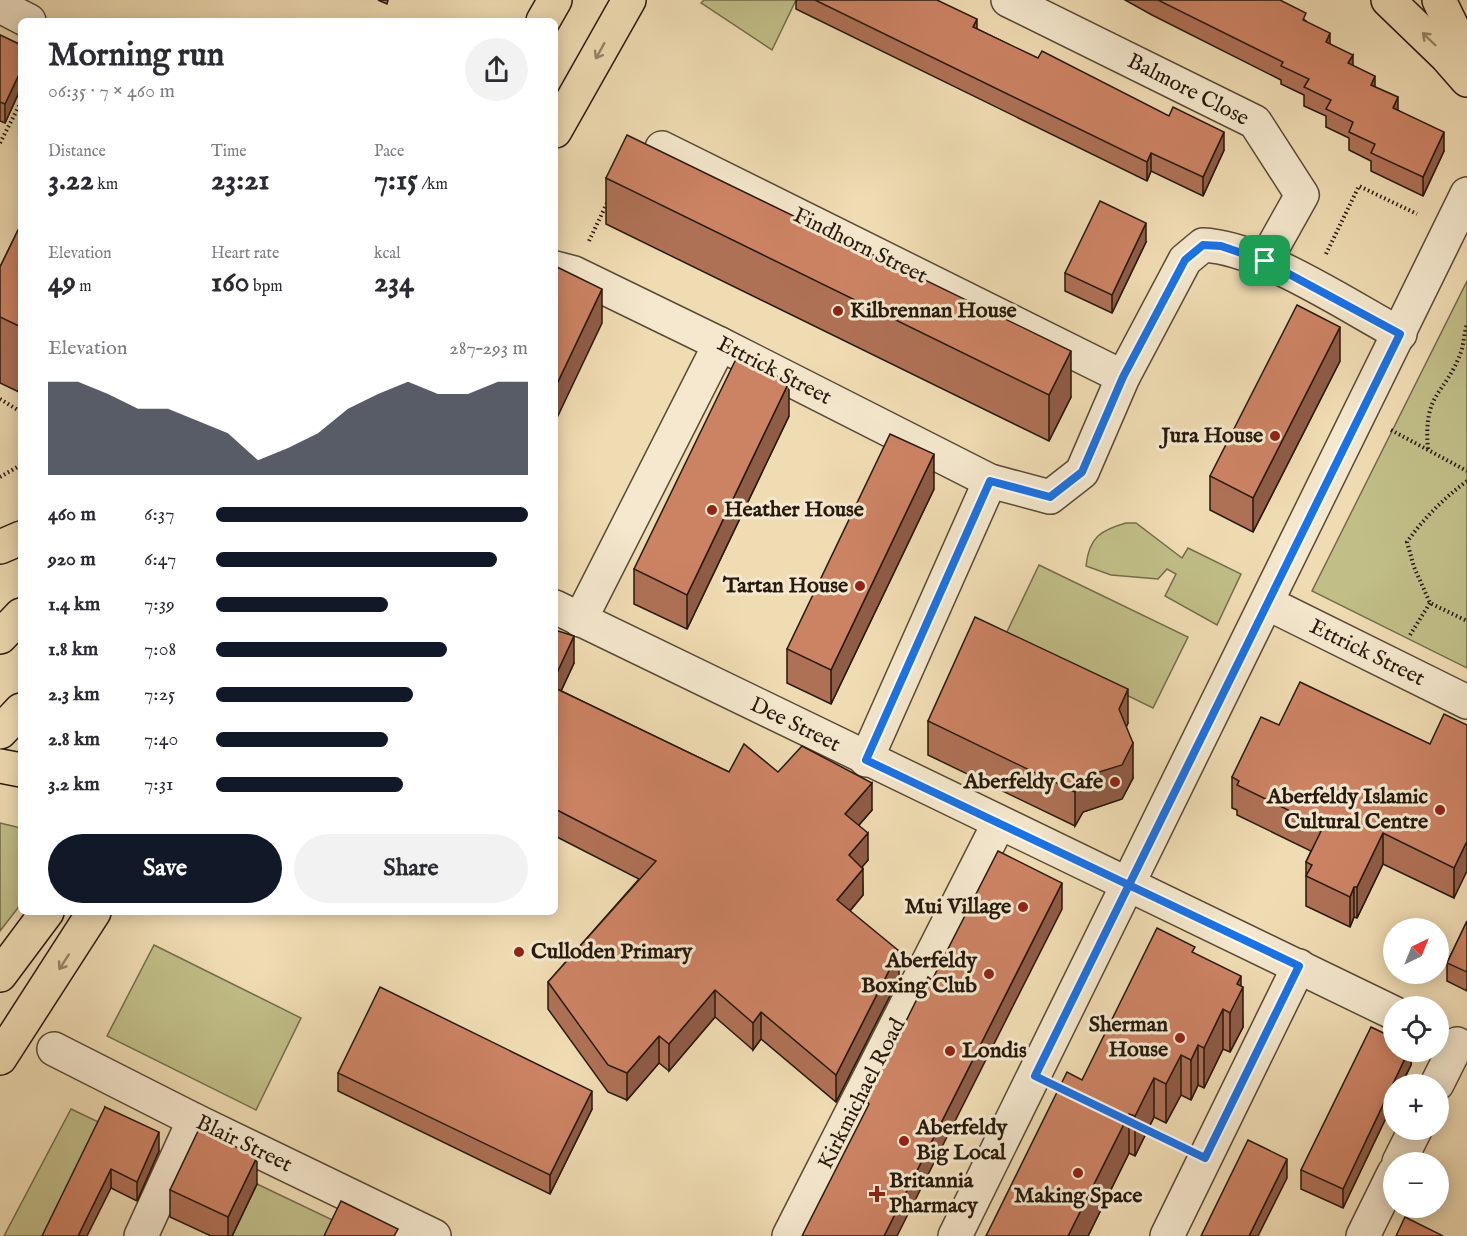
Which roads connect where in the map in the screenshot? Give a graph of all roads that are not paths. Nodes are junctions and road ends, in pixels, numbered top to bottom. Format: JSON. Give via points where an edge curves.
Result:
{"nodes":[{"id":1,"x":555,"y":0,"type":"edge"},
{"id":2,"x":629,"y":0,"type":"edge"},
{"id":3,"x":1008,"y":0,"type":"edge"},
{"id":4,"x":1388,"y":0,"type":"edge"},
{"id":5,"x":1439,"y":0,"type":"edge"},
{"id":6,"x":0,"y":6,"type":"edge"},
{"id":7,"x":23,"y":18,"type":"edge"},
{"id":8,"x":545,"y":18,"type":"edge"},
{"id":9,"x":1467,"y":58,"type":"edge"},
{"id":10,"x":1467,"y":80,"type":"edge"},
{"id":11,"x":558,"y":126,"type":"edge"},
{"id":12,"x":662,"y":148,"type":"dead end"},
{"id":13,"x":1467,"y":194,"type":"edge"},
{"id":14,"x":1271,"y":251,"type":"junction"},
{"id":15,"x":558,"y":269,"type":"edge"},
{"id":16,"x":1400,"y":334,"type":"junction"},
{"id":17,"x":720,"y":344,"type":"junction"},
{"id":18,"x":1123,"y":377,"type":"junction"},
{"id":19,"x":990,"y":481,"type":"junction"},
{"id":20,"x":18,"y":538,"type":"edge"},
{"id":21,"x":0,"y":547,"type":"edge"},
{"id":22,"x":1267,"y":603,"type":"junction"},
{"id":23,"x":568,"y":614,"type":"edge"},
{"id":24,"x":18,"y":618,"type":"edge"},
{"id":25,"x":0,"y":637,"type":"edge"},
{"id":26,"x":1467,"y":702,"type":"edge"},
{"id":27,"x":18,"y":713,"type":"edge"},
{"id":28,"x":0,"y":732,"type":"edge"},
{"id":29,"x":866,"y":760,"type":"junction"},
{"id":30,"x":999,"y":823,"type":"junction"},
{"id":31,"x":1129,"y":884,"type":"junction"},
{"id":32,"x":45,"y":915,"type":"edge"},
{"id":33,"x":92,"y":915,"type":"edge"},
{"id":34,"x":1299,"y":966,"type":"junction"},
{"id":35,"x":0,"y":975,"type":"edge"},
{"id":36,"x":1383,"y":1008,"type":"edge"},
{"id":37,"x":1454,"y":1042,"type":"edge"},
{"id":38,"x":54,"y":1049,"type":"dead end"},
{"id":39,"x":0,"y":1058,"type":"edge"},
{"id":40,"x":1441,"y":1074,"type":"edge"},
{"id":41,"x":189,"y":1118,"type":"junction"},
{"id":42,"x":1383,"y":1195,"type":"edge"},
{"id":43,"x":141,"y":1236,"type":"edge"},
{"id":44,"x":435,"y":1236,"type":"edge"},
{"id":45,"x":789,"y":1236,"type":"edge"},
{"id":46,"x":955,"y":1236,"type":"edge"},
{"id":47,"x":1167,"y":1236,"type":"edge"},
{"id":48,"x":1363,"y":1236,"type":"edge"}],
"edges":[{"from":1,"to":8,"type":"main road"},
{"from":2,"to":11,"type":"main road","one_way":true},
{"from":3,"to":14,"type":"street","name":"Balmore Close","via":[[1255,122],[1302,195]]},
{"from":10,"to":4,"type":"main road","one_way":true},
{"from":5,"to":9,"type":"main road"},
{"from":6,"to":7,"type":"street"},
{"from":12,"to":18,"type":"street","name":"Findhorn Street"},
{"from":13,"to":16,"type":"street"},
{"from":14,"to":16,"type":"street"},
{"from":14,"to":18,"type":"street","via":[[1203,245],[1185,260]]},
{"from":15,"to":17,"type":"street","name":"Ettrick Street"},
{"from":16,"to":22,"type":"street"},
{"from":17,"to":19,"type":"street","name":"Ettrick Street"},
{"from":17,"to":23,"type":"street"},
{"from":18,"to":19,"type":"street","name":"Ettrick Street","via":[[1082,472],[1050,497]]},
{"from":19,"to":29,"type":"street"},
{"from":20,"to":21,"type":"main road"},
{"from":22,"to":26,"type":"street","name":"Ettrick Street"},
{"from":22,"to":31,"type":"street"},
{"from":23,"to":29,"type":"street","name":"Dee Street"},
{"from":24,"to":25,"type":"main road"},
{"from":27,"to":28,"type":"main road"},
{"from":29,"to":30,"type":"street","name":"Dee Street"},
{"from":30,"to":31,"type":"street","name":"Dee Street"},
{"from":30,"to":45,"type":"street","name":"Kirkmichael Road"},
{"from":31,"to":34,"type":"street","name":"Dee Street"},
{"from":31,"to":46,"type":"street"},
{"from":32,"to":35,"type":"main road"},
{"from":33,"to":39,"type":"main road","one_way":true},
{"from":34,"to":36,"type":"street","name":"Dee Street"},
{"from":34,"to":47,"type":"street"},
{"from":37,"to":40,"type":"street"},
{"from":38,"to":41,"type":"street","name":"Blair Street"},
{"from":41,"to":43,"type":"street"},
{"from":41,"to":44,"type":"street","name":"Blair Street"},
{"from":42,"to":48,"type":"street"}]}
